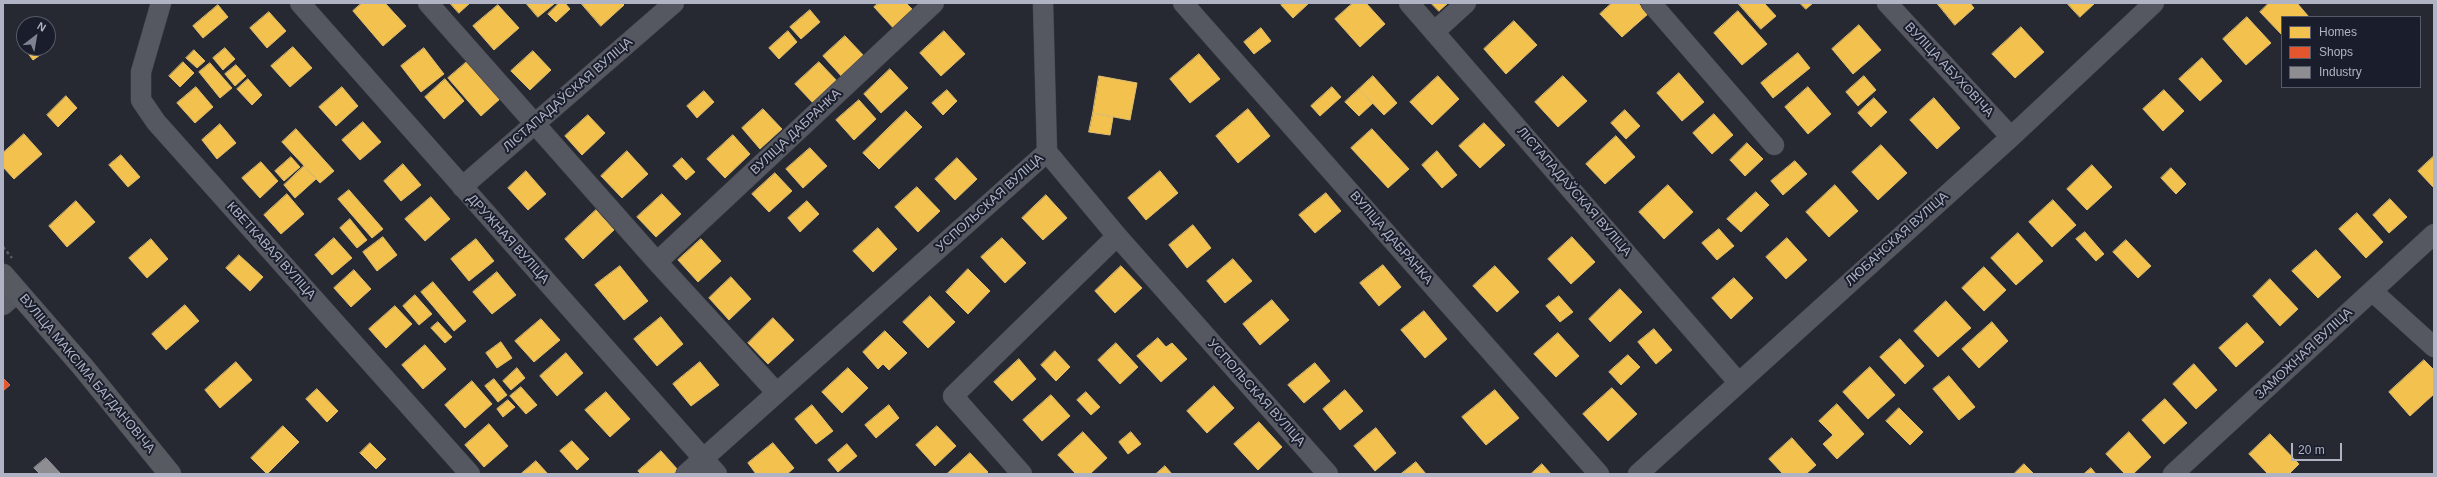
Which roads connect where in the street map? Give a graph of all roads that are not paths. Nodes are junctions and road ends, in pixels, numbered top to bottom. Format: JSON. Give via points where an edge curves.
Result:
{"nodes":[{"id":1,"x":161,"y":3,"type":"edge"},
{"id":2,"x":300,"y":3,"type":"edge"},
{"id":3,"x":428,"y":3,"type":"edge"},
{"id":4,"x":674,"y":3,"type":"edge"},
{"id":5,"x":934,"y":3,"type":"edge"},
{"id":6,"x":1043,"y":3,"type":"edge"},
{"id":7,"x":1183,"y":3,"type":"edge"},
{"id":8,"x":1409,"y":3,"type":"edge"},
{"id":9,"x":1466,"y":3,"type":"edge"},
{"id":10,"x":1651,"y":3,"type":"edge"},
{"id":11,"x":1888,"y":3,"type":"edge"},
{"id":12,"x":2154,"y":3,"type":"edge"},
{"id":13,"x":1434,"y":32,"type":"junction"},
{"id":14,"x":534,"y":124,"type":"junction"},
{"id":15,"x":2011,"y":137,"type":"junction"},
{"id":16,"x":1774,"y":145,"type":"dead end"},
{"id":17,"x":1048,"y":152,"type":"junction"},
{"id":18,"x":462,"y":187,"type":"junction"},
{"id":19,"x":2434,"y":234,"type":"edge"},
{"id":20,"x":1117,"y":236,"type":"junction"},
{"id":21,"x":657,"y":262,"type":"junction"},
{"id":22,"x":3,"y":275,"type":"edge"},
{"id":23,"x":2372,"y":291,"type":"junction"},
{"id":24,"x":10,"y":299,"type":"edge"},
{"id":25,"x":2434,"y":347,"type":"edge"},
{"id":26,"x":1738,"y":382,"type":"junction"},
{"id":27,"x":777,"y":393,"type":"junction"},
{"id":28,"x":703,"y":458,"type":"junction"},
{"id":29,"x":170,"y":474,"type":"edge"},
{"id":30,"x":470,"y":474,"type":"edge"},
{"id":31,"x":686,"y":474,"type":"edge"},
{"id":32,"x":717,"y":474,"type":"edge"},
{"id":33,"x":1022,"y":474,"type":"edge"},
{"id":34,"x":1328,"y":474,"type":"edge"},
{"id":35,"x":1599,"y":474,"type":"edge"},
{"id":36,"x":1638,"y":474,"type":"edge"},
{"id":37,"x":2173,"y":474,"type":"edge"}],
"edges":[{"from":1,"to":30,"type":"street","name":"КВЕТКАВАЯ ВУЛІЦА","via":[[141,72],[141,100],[156,122]]},
{"from":2,"to":18,"type":"street","name":"ДРУЖНАЯ ВУЛІЦА"},
{"from":3,"to":14,"type":"street"},
{"from":4,"to":14,"type":"street","name":"ЛІСТАПАДАЎСКАЯ ВУЛІЦА"},
{"from":5,"to":21,"type":"street","name":"ВУЛІЦА ДАБРАНКА"},
{"from":6,"to":17,"type":"street"},
{"from":7,"to":35,"type":"street","name":"ВУЛІЦА ДАБРАНКА"},
{"from":8,"to":13,"type":"street","name":"ЛІСТАПАДАЎСКАЯ ВУЛІЦА"},
{"from":9,"to":13,"type":"street"},
{"from":10,"to":16,"type":"street"},
{"from":11,"to":15,"type":"street","name":"ВУЛІЦА АБУХОВІЧА"},
{"from":12,"to":15,"type":"street","name":"ЛЮБАНСКАЯ ВУЛІЦА"},
{"from":13,"to":26,"type":"street","name":"ЛІСТАПАДАЎСКАЯ ВУЛІЦА"},
{"from":14,"to":18,"type":"street","name":"ЛІСТАПАДАЎСКАЯ ВУЛІЦА"},
{"from":14,"to":21,"type":"street"},
{"from":15,"to":26,"type":"street","name":"ЛЮБАНСКАЯ ВУЛІЦА"},
{"from":17,"to":20,"type":"street","name":"УСПОЛЬСКАЯ ВУЛІЦА"},
{"from":17,"to":27,"type":"street","name":"УСПОЛЬСКАЯ ВУЛІЦА"},
{"from":18,"to":28,"type":"street","name":"ДРУЖНАЯ ВУЛІЦА"},
{"from":19,"to":23,"type":"street","name":"ЗАМОЖНАЯ ВУЛІЦА"},
{"from":20,"to":33,"type":"street","via":[[953,396]]},
{"from":20,"to":34,"type":"street","name":"УСПОЛЬСКАЯ ВУЛІЦА"},
{"from":21,"to":27,"type":"street"},
{"from":22,"to":24,"type":"main road","name":"ВУЛІЦА МАКСІМА БАГДАНОВІЧА"},
{"from":23,"to":25,"type":"street"},
{"from":23,"to":37,"type":"street","name":"ЗАМОЖНАЯ ВУЛІЦА"},
{"from":24,"to":29,"type":"main road","name":"ВУЛІЦА МАКСІМА БАГДАНОВІЧА","via":[[83,367]]},
{"from":26,"to":36,"type":"street","name":"ЛЮБАНСКАЯ ВУЛІЦА"},
{"from":27,"to":28,"type":"street","name":"УСПОЛЬСКАЯ ВУЛІЦА"},
{"from":28,"to":31,"type":"street","name":"УСПОЛЬСКАЯ ВУЛІЦА"},
{"from":28,"to":32,"type":"street","name":"ДРУЖНАЯ ВУЛІЦА"}]}
